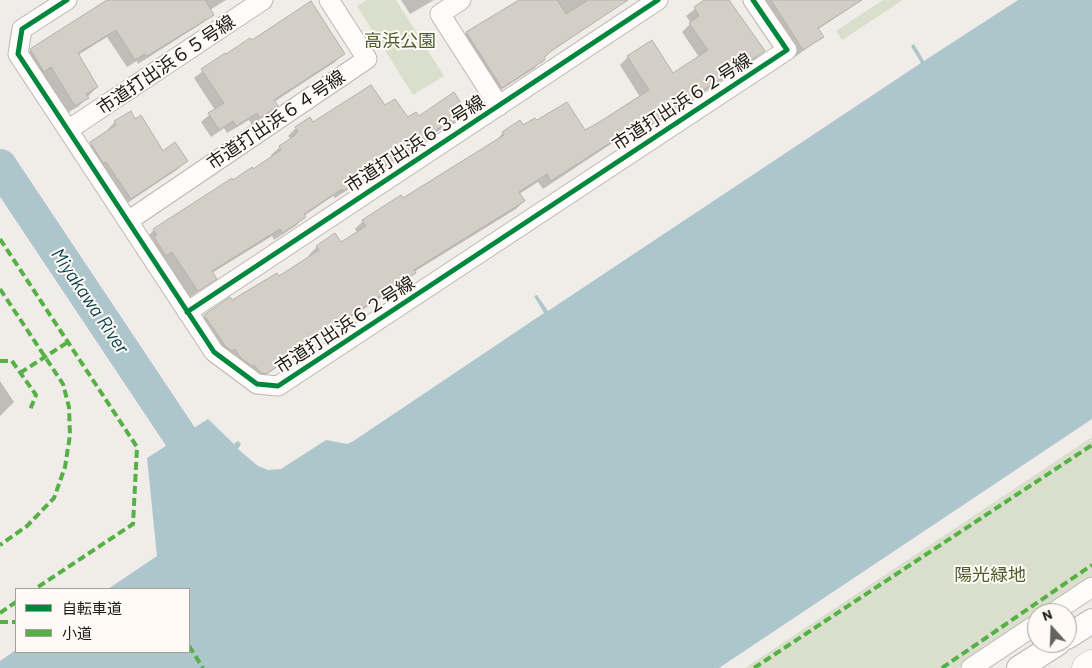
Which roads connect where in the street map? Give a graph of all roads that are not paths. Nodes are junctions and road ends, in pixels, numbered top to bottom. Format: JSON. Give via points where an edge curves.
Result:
{"nodes":[{"id":1,"x":67,"y":0,"type":"edge"},
{"id":2,"x":263,"y":0,"type":"edge"},
{"id":3,"x":329,"y":0,"type":"edge"},
{"id":4,"x":461,"y":0,"type":"edge"},
{"id":5,"x":658,"y":0,"type":"edge"},
{"id":6,"x":753,"y":0,"type":"edge"},
{"id":7,"x":499,"y":106,"type":"junction"},
{"id":8,"x":68,"y":130,"type":"junction"},
{"id":9,"x":128,"y":221,"type":"junction"},
{"id":10,"x":187,"y":312,"type":"junction"},
{"id":11,"x":1092,"y":587,"type":"edge"},
{"id":12,"x":1068,"y":603,"type":"edge"},
{"id":13,"x":1092,"y":621,"type":"edge"},
{"id":14,"x":1027,"y":631,"type":"edge"},
{"id":15,"x":1077,"y":631,"type":"edge"},
{"id":16,"x":1043,"y":653,"type":"edge"},
{"id":17,"x":1092,"y":664,"type":"edge"},
{"id":18,"x":1024,"y":666,"type":"edge"},
{"id":19,"x":970,"y":668,"type":"edge"},
{"id":20,"x":1086,"y":668,"type":"edge"}],
"edges":[{"from":1,"to":8,"type":"street","name":"市道打出浜６２号線","via":[[22,29],[18,54]]},
{"from":2,"to":8,"type":"street","name":"市道打出浜６５号線"},
{"from":3,"to":9,"type":"street","name":"市道打出浜６４号線","via":[[367,59]]},
{"from":4,"to":7,"type":"street","via":[[440,14]]},
{"from":5,"to":7,"type":"street","name":"市道打出浜６３号線"},
{"from":6,"to":10,"type":"street","name":"市道打出浜６２号線","via":[[787,50],[278,386],[257,384],[214,352]]},
{"from":7,"to":10,"type":"street","name":"市道打出浜６３号線"},
{"from":8,"to":9,"type":"street","name":"市道打出浜６２号線"},
{"from":9,"to":10,"type":"street","name":"市道打出浜６２号線"},
{"from":11,"to":12,"type":"street"},
{"from":13,"to":15,"type":"main road"},
{"from":14,"to":19,"type":"street"},
{"from":16,"to":18,"type":"main road"},
{"from":17,"to":20,"type":"highway"}]}
